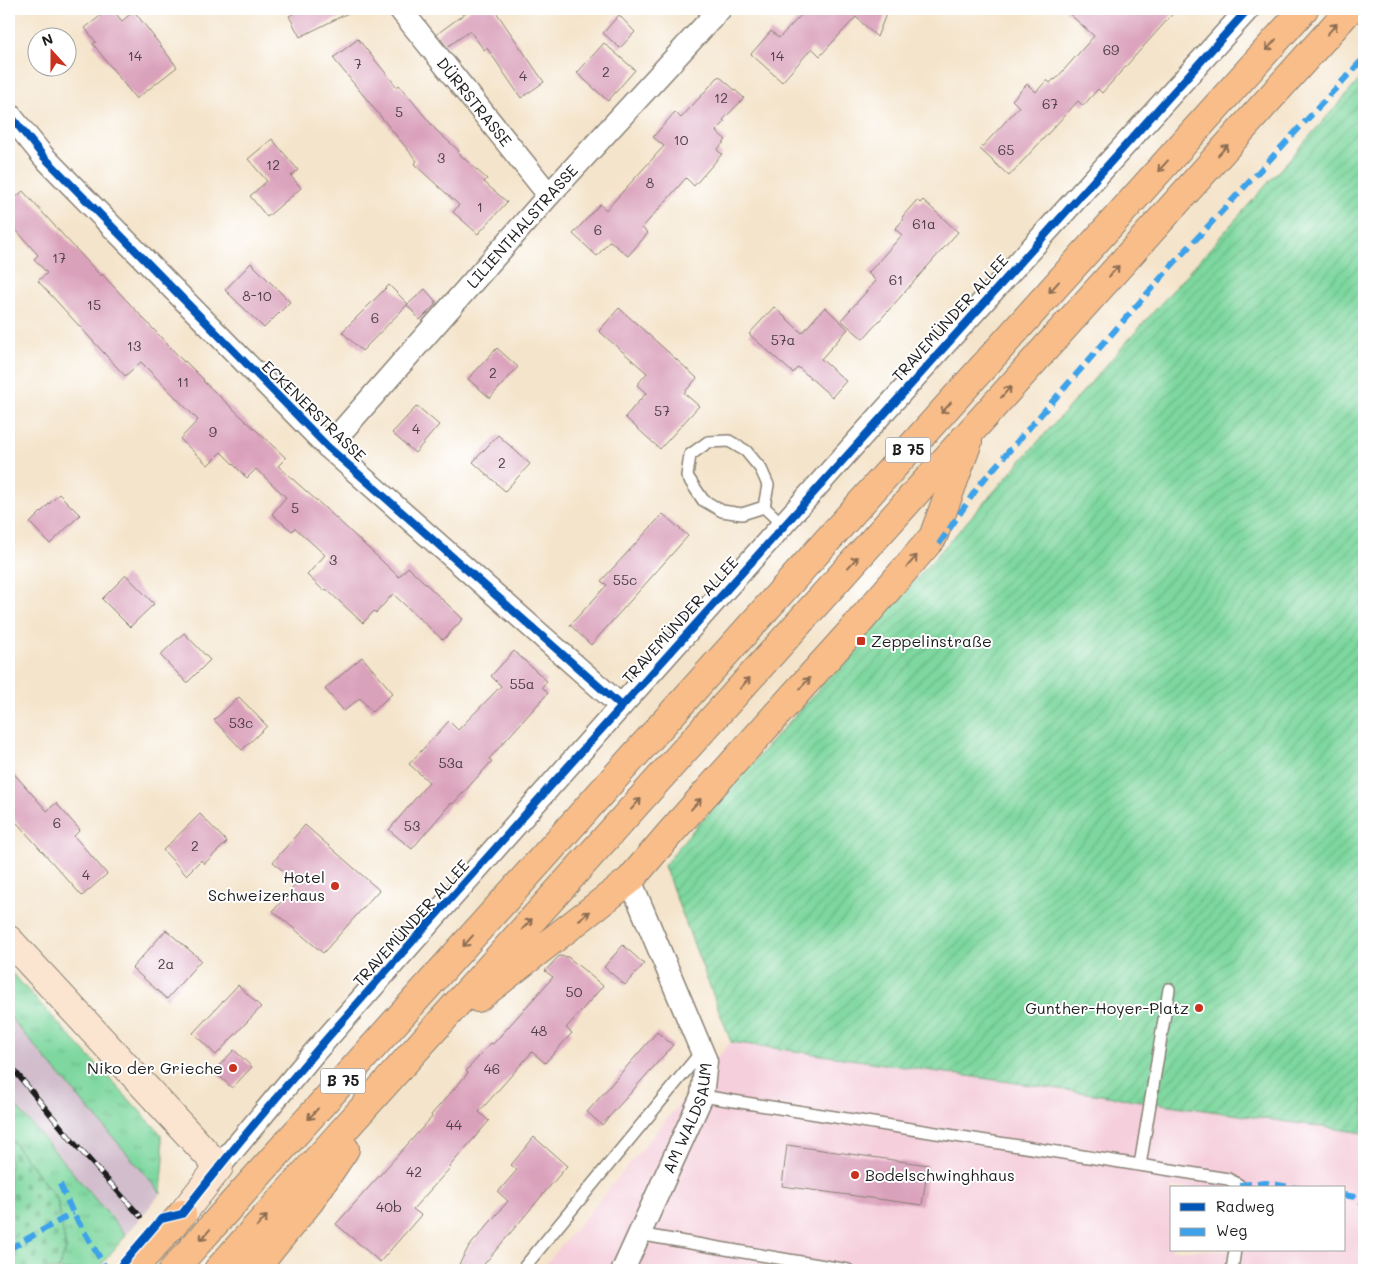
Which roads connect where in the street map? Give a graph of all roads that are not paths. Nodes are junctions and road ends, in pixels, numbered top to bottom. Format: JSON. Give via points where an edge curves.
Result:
{"nodes":[{"id":1,"x":400,"y":9,"type":"edge"},
{"id":2,"x":720,"y":9,"type":"edge"},
{"id":3,"x":1248,"y":9,"type":"edge"},
{"id":4,"x":1304,"y":9,"type":"edge"},
{"id":5,"x":1350,"y":9,"type":"edge"},
{"id":6,"x":9,"y":114,"type":"edge"},
{"id":7,"x":549,"y":195,"type":"junction"},
{"id":8,"x":974,"y":428,"type":"junction"},
{"id":9,"x":328,"y":447,"type":"junction"},
{"id":10,"x":764,"y":507,"type":"junction"},
{"id":11,"x":783,"y":525,"type":"junction"},
{"id":12,"x":621,"y":706,"type":"junction"},
{"id":13,"x":630,"y":880,"type":"junction"},
{"id":14,"x":9,"y":940,"type":"edge"},
{"id":15,"x":1169,"y":989,"type":"dead end"},
{"id":16,"x":415,"y":1049,"type":"junction"},
{"id":17,"x":702,"y":1052,"type":"junction"},
{"id":18,"x":702,"y":1096,"type":"junction"},
{"id":19,"x":1140,"y":1165,"type":"junction"},
{"id":20,"x":219,"y":1167,"type":"junction"},
{"id":21,"x":1239,"y":1186,"type":"edge"},
{"id":22,"x":182,"y":1214,"type":"joint"},
{"id":23,"x":638,"y":1234,"type":"junction"},
{"id":24,"x":1235,"y":1252,"type":"edge"},
{"id":25,"x":132,"y":1270,"type":"edge"},
{"id":26,"x":173,"y":1270,"type":"edge"},
{"id":27,"x":218,"y":1270,"type":"edge"},
{"id":28,"x":254,"y":1270,"type":"edge"},
{"id":29,"x":522,"y":1270,"type":"edge"},
{"id":30,"x":623,"y":1270,"type":"edge"},
{"id":31,"x":848,"y":1270,"type":"edge"},
{"id":32,"x":1232,"y":1270,"type":"edge"}],
"edges":[{"from":1,"to":7,"type":"street","name":"DÜRRSTRASSE"},
{"from":2,"to":7,"type":"street","name":"LILIENTHALSTRASSE"},
{"from":3,"to":11,"type":"street","name":"TRAVEMÜNDER ALLEE"},
{"from":4,"to":26,"type":"highway","number":"B 75","one_way":true},
{"from":8,"to":5,"type":"highway","number":"B 75","one_way":true},
{"from":6,"to":9,"type":"street","name":"ECKENERSTRASSE","via":[[43,156]]},
{"from":7,"to":9,"type":"street","name":"LILIENTHALSTRASSE"},
{"from":13,"to":8,"type":"highway","one_way":true,"via":[[933,537]]},
{"from":16,"to":8,"type":"highway","number":"B 75","one_way":true},
{"from":9,"to":12,"type":"street","name":"ECKENERSTRASSE"},
{"from":10,"to":10,"type":"lane","via":[[742,514],[722,511],[702,500],[688,476],[690,455],[708,442],[729,441],[746,451],[761,469],[768,485]]},
{"from":10,"to":11,"type":"lane"},
{"from":11,"to":12,"type":"street","name":"TRAVEMÜNDER ALLEE"},
{"from":12,"to":20,"type":"street","name":"TRAVEMÜNDER ALLEE","via":[[313,1054]]},
{"from":16,"to":13,"type":"highway","one_way":true},
{"from":13,"to":17,"type":"street","name":"AM WALDSAUM"},
{"from":14,"to":20,"type":"street"},
{"from":15,"to":19,"type":"lane"},
{"from":27,"to":16,"type":"highway","one_way":true},
{"from":16,"to":28,"type":"highway","number":"B 75","via":[[310,1201]]},
{"from":17,"to":18,"type":"street","name":"AM WALDSAUM","via":[[706,1061]]},
{"from":17,"to":29,"type":"lane"},
{"from":18,"to":19,"type":"lane"},
{"from":18,"to":23,"type":"street","name":"AM WALDSAUM"},
{"from":19,"to":21,"type":"lane","via":[[1228,1179]]},
{"from":20,"to":22,"type":"street","name":"TRAVEMÜNDER ALLEE"},
{"from":22,"to":25,"type":"highway"},
{"from":23,"to":30,"type":"street","name":"AM WALDSAUM"},
{"from":23,"to":31,"type":"lane"},
{"from":24,"to":32,"type":"lane"}]}
